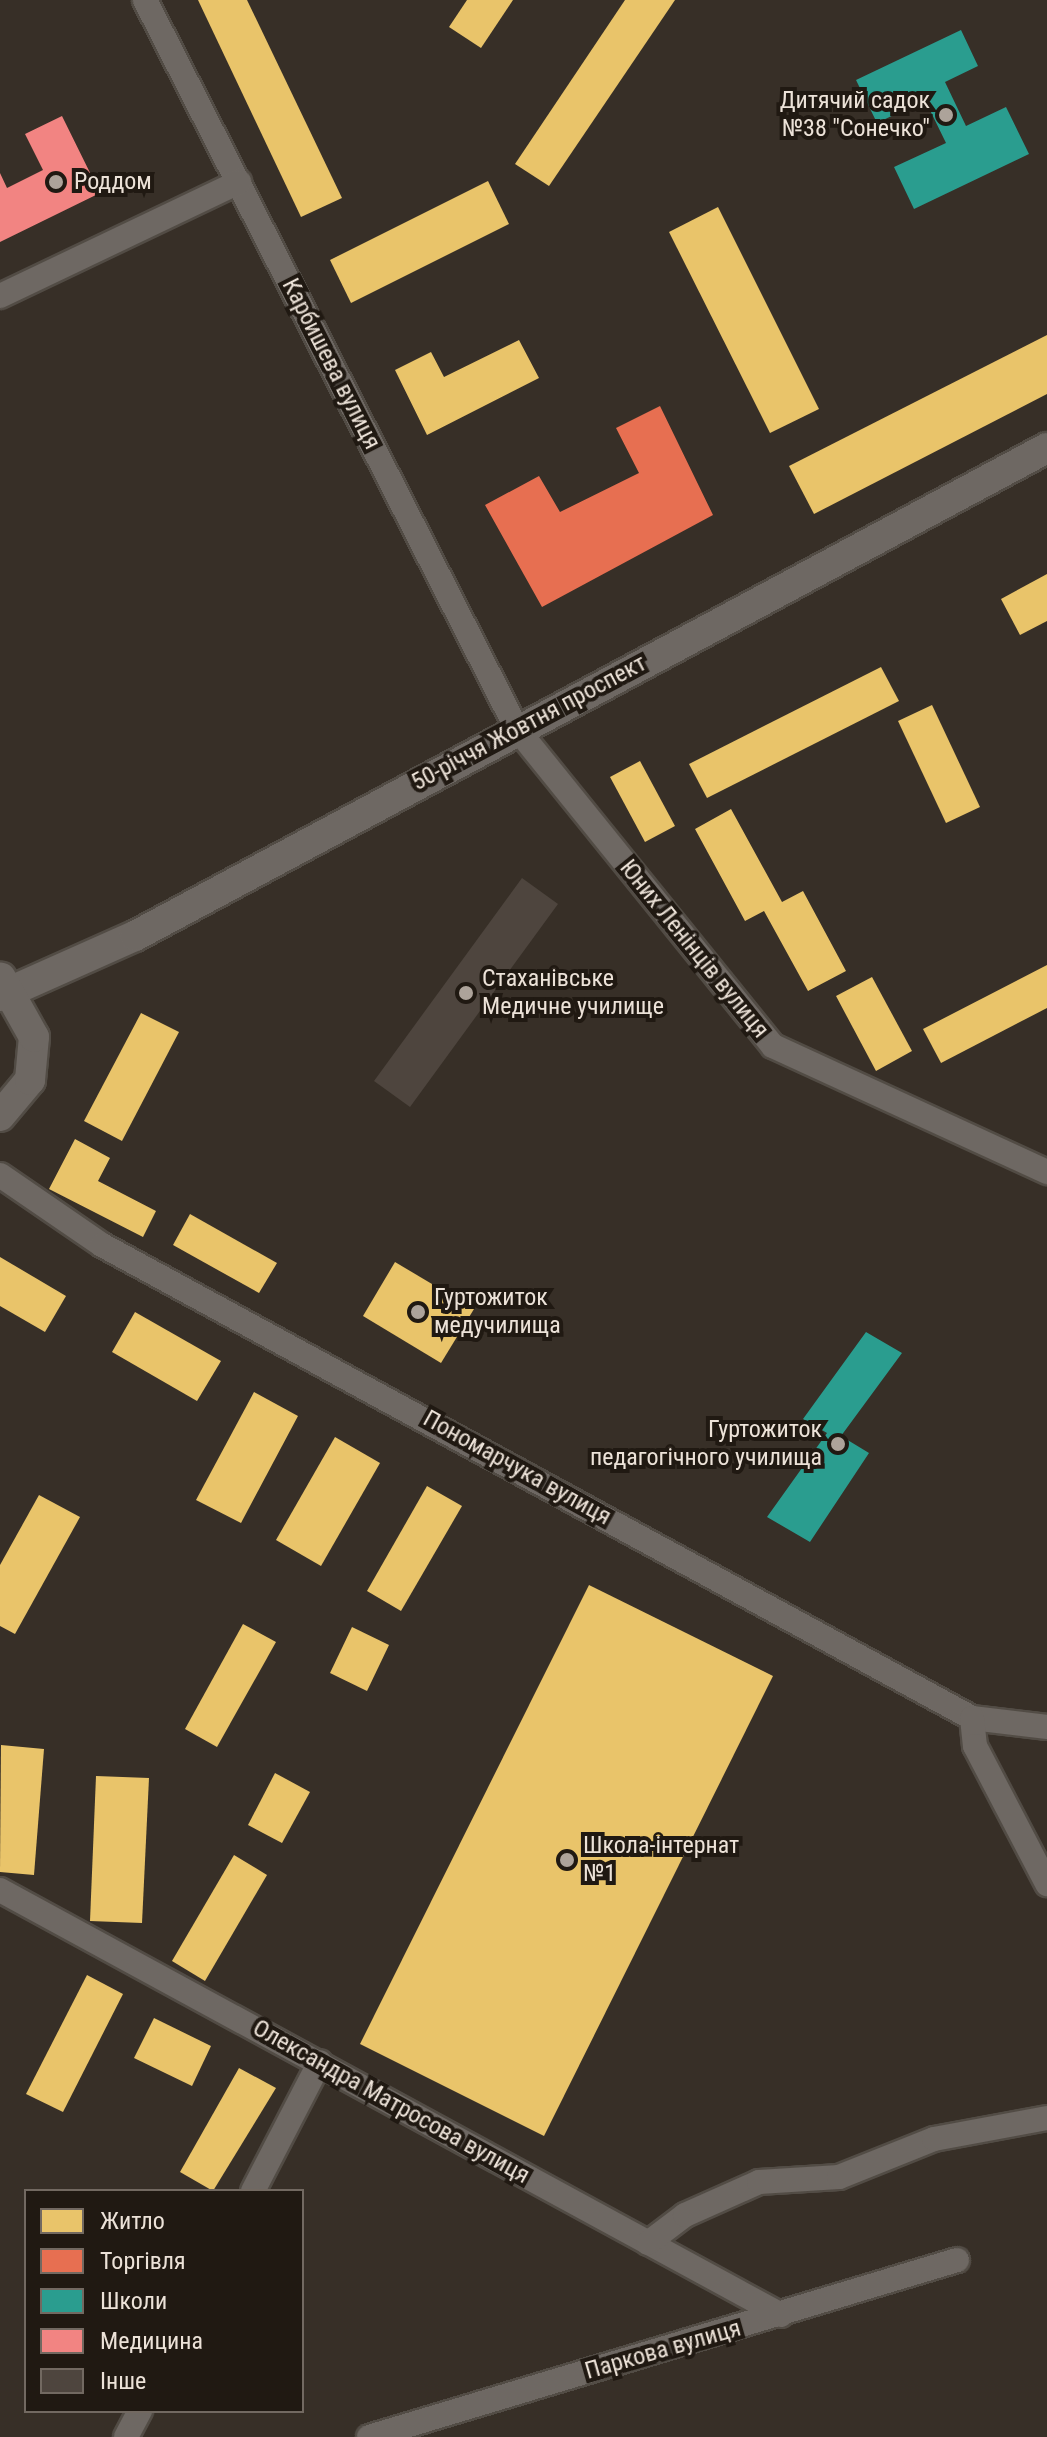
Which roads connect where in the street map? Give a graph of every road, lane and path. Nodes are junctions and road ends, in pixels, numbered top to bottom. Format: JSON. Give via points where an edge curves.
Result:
{"nodes":[{"id":1,"x":145,"y":0,"type":"edge"},
{"id":2,"x":239,"y":182,"type":"junction"},
{"id":3,"x":0,"y":296,"type":"edge"},
{"id":4,"x":1047,"y":448,"type":"edge"},
{"id":5,"x":517,"y":729,"type":"junction"},
{"id":6,"x":3,"y":989,"type":"edge"},
{"id":7,"x":0,"y":1116,"type":"edge"},
{"id":8,"x":1047,"y":1172,"type":"edge"},
{"id":9,"x":0,"y":1175,"type":"edge"},
{"id":10,"x":972,"y":1718,"type":"junction"},
{"id":11,"x":1047,"y":1727,"type":"edge"},
{"id":12,"x":1047,"y":1884,"type":"edge"},
{"id":13,"x":0,"y":1890,"type":"edge"},
{"id":14,"x":320,"y":2062,"type":"junction"},
{"id":15,"x":1047,"y":2118,"type":"edge"},
{"id":16,"x":254,"y":2189,"type":"edge"},
{"id":17,"x":648,"y":2243,"type":"junction"},
{"id":18,"x":957,"y":2260,"type":"dead end"},
{"id":19,"x":781,"y":2315,"type":"junction"},
{"id":20,"x":139,"y":2413,"type":"edge"},
{"id":21,"x":126,"y":2437,"type":"edge"},
{"id":22,"x":369,"y":2437,"type":"edge"}],
"edges":[{"from":1,"to":2,"type":"street","name":"Карбишева вулиця"},
{"from":2,"to":3,"type":"street"},
{"from":2,"to":5,"type":"street","name":"Карбишева вулиця"},
{"from":4,"to":5,"type":"street","name":"50-річчя Жовтня проспект"},
{"from":5,"to":6,"type":"street","name":"50-річчя Жовтня проспект"},
{"from":5,"to":8,"type":"street","name":"Юних Ленінців вулиця","via":[[773,1046]]},
{"from":6,"to":7,"type":"street","via":[[34,1037],[30,1080]]},
{"from":9,"to":10,"type":"street","name":"Пономарчука вулиця","via":[[102,1245]]},
{"from":10,"to":11,"type":"street","name":"Пономарчука вулиця"},
{"from":10,"to":12,"type":"street","via":[[975,1746]]},
{"from":13,"to":14,"type":"street","name":"Олександра Матросова вулиця"},
{"from":14,"to":16,"type":"street"},
{"from":14,"to":17,"type":"street","name":"Олександра Матросова вулиця"},
{"from":15,"to":17,"type":"street","via":[[934,2139],[839,2177],[759,2182],[685,2215]]},
{"from":17,"to":19,"type":"street","name":"Олександра Матросова вулиця"},
{"from":18,"to":19,"type":"street","name":"Паркова вулиця"},
{"from":19,"to":22,"type":"street","name":"Паркова вулиця"},
{"from":20,"to":21,"type":"street"}]}
